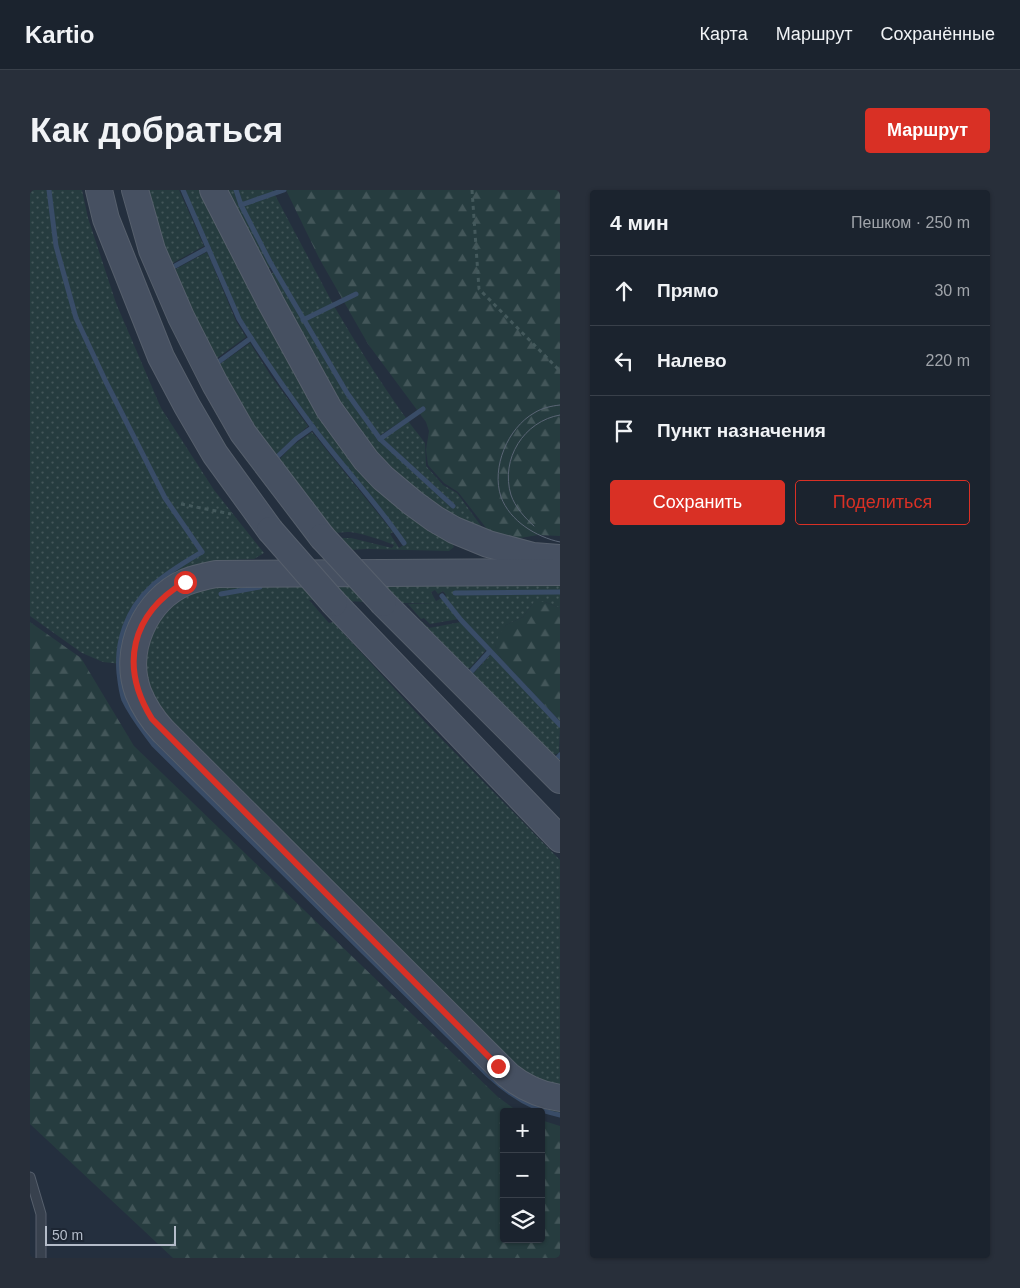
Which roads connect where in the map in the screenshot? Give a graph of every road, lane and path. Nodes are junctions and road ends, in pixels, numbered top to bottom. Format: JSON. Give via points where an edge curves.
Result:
{"nodes":[{"id":1,"x":99,"y":190,"type":"edge"},
{"id":2,"x":135,"y":190,"type":"edge"},
{"id":3,"x":213,"y":190,"type":"edge"},
{"id":4,"x":472,"y":190,"type":"edge"},
{"id":5,"x":560,"y":371,"type":"edge"},
{"id":6,"x":181,"y":504,"type":"dead end"},
{"id":7,"x":237,"y":516,"type":"dead end"},
{"id":8,"x":560,"y":558,"type":"edge"},
{"id":9,"x":560,"y":572,"type":"edge"},
{"id":10,"x":560,"y":780,"type":"edge"},
{"id":11,"x":560,"y":839,"type":"edge"},
{"id":12,"x":560,"y":1098,"type":"edge"},
{"id":13,"x":30,"y":1176,"type":"edge"},
{"id":14,"x":40,"y":1258,"type":"edge"}],
"edges":[{"from":1,"to":11,"type":"main road","bridge":true,"via":[[106,219],[162,357],[215,454],[270,530],[334,603]]},
{"from":2,"to":10,"type":"main road","bridge":true,"via":[[152,250],[181,317],[243,433],[322,536],[383,603]]},
{"from":3,"to":8,"type":"main road","via":[[329,409],[366,460],[413,503],[454,530],[488,544],[533,556]]},
{"from":4,"to":5,"type":"path","via":[[478,289]]},
{"from":6,"to":7,"type":"path"},
{"from":9,"to":12,"type":"main road","via":[[216,574],[200,577],[171,590],[154,607],[136,643],[134,675],[144,705],[163,731],[508,1076],[532,1091]]},
{"from":13,"to":14,"type":"lane","via":[[41,1214]]}]}
